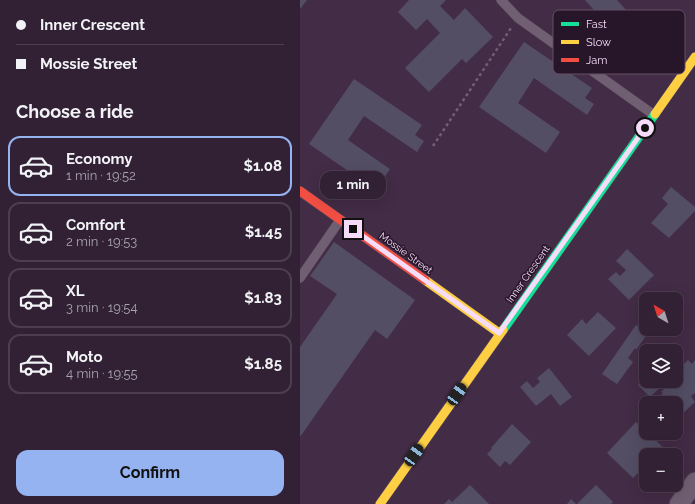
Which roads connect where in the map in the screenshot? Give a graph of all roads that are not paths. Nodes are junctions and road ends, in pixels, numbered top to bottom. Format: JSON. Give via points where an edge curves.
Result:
{"nodes":[{"id":1,"x":501,"y":0,"type":"edge"},
{"id":2,"x":553,"y":43,"type":"edge"},
{"id":3,"x":695,"y":57,"type":"edge"},
{"id":4,"x":685,"y":71,"type":"edge"},
{"id":5,"x":597,"y":74,"type":"edge"},
{"id":6,"x":683,"y":74,"type":"edge"},
{"id":7,"x":654,"y":115,"type":"junction"},
{"id":8,"x":300,"y":192,"type":"edge"},
{"id":9,"x":340,"y":220,"type":"junction"},
{"id":10,"x":300,"y":278,"type":"edge"},
{"id":11,"x":499,"y":333,"type":"junction"},
{"id":12,"x":695,"y":482,"type":"edge"},
{"id":13,"x":380,"y":504,"type":"edge"},
{"id":14,"x":679,"y":504,"type":"edge"}],
"edges":[{"from":1,"to":2,"type":"lane","via":[[518,18]]},
{"from":3,"to":4,"type":"street","name":"Inner Crescent"},
{"from":5,"to":7,"type":"lane"},
{"from":6,"to":7,"type":"street","name":"Inner Crescent"},
{"from":7,"to":11,"type":"street","name":"Inner Crescent"},
{"from":8,"to":9,"type":"street","name":"Mossie Street"},
{"from":9,"to":10,"type":"lane"},
{"from":9,"to":11,"type":"street","name":"Mossie Street"},
{"from":11,"to":13,"type":"street","name":"Inner Crescent"},
{"from":12,"to":14,"type":"street"}]}
